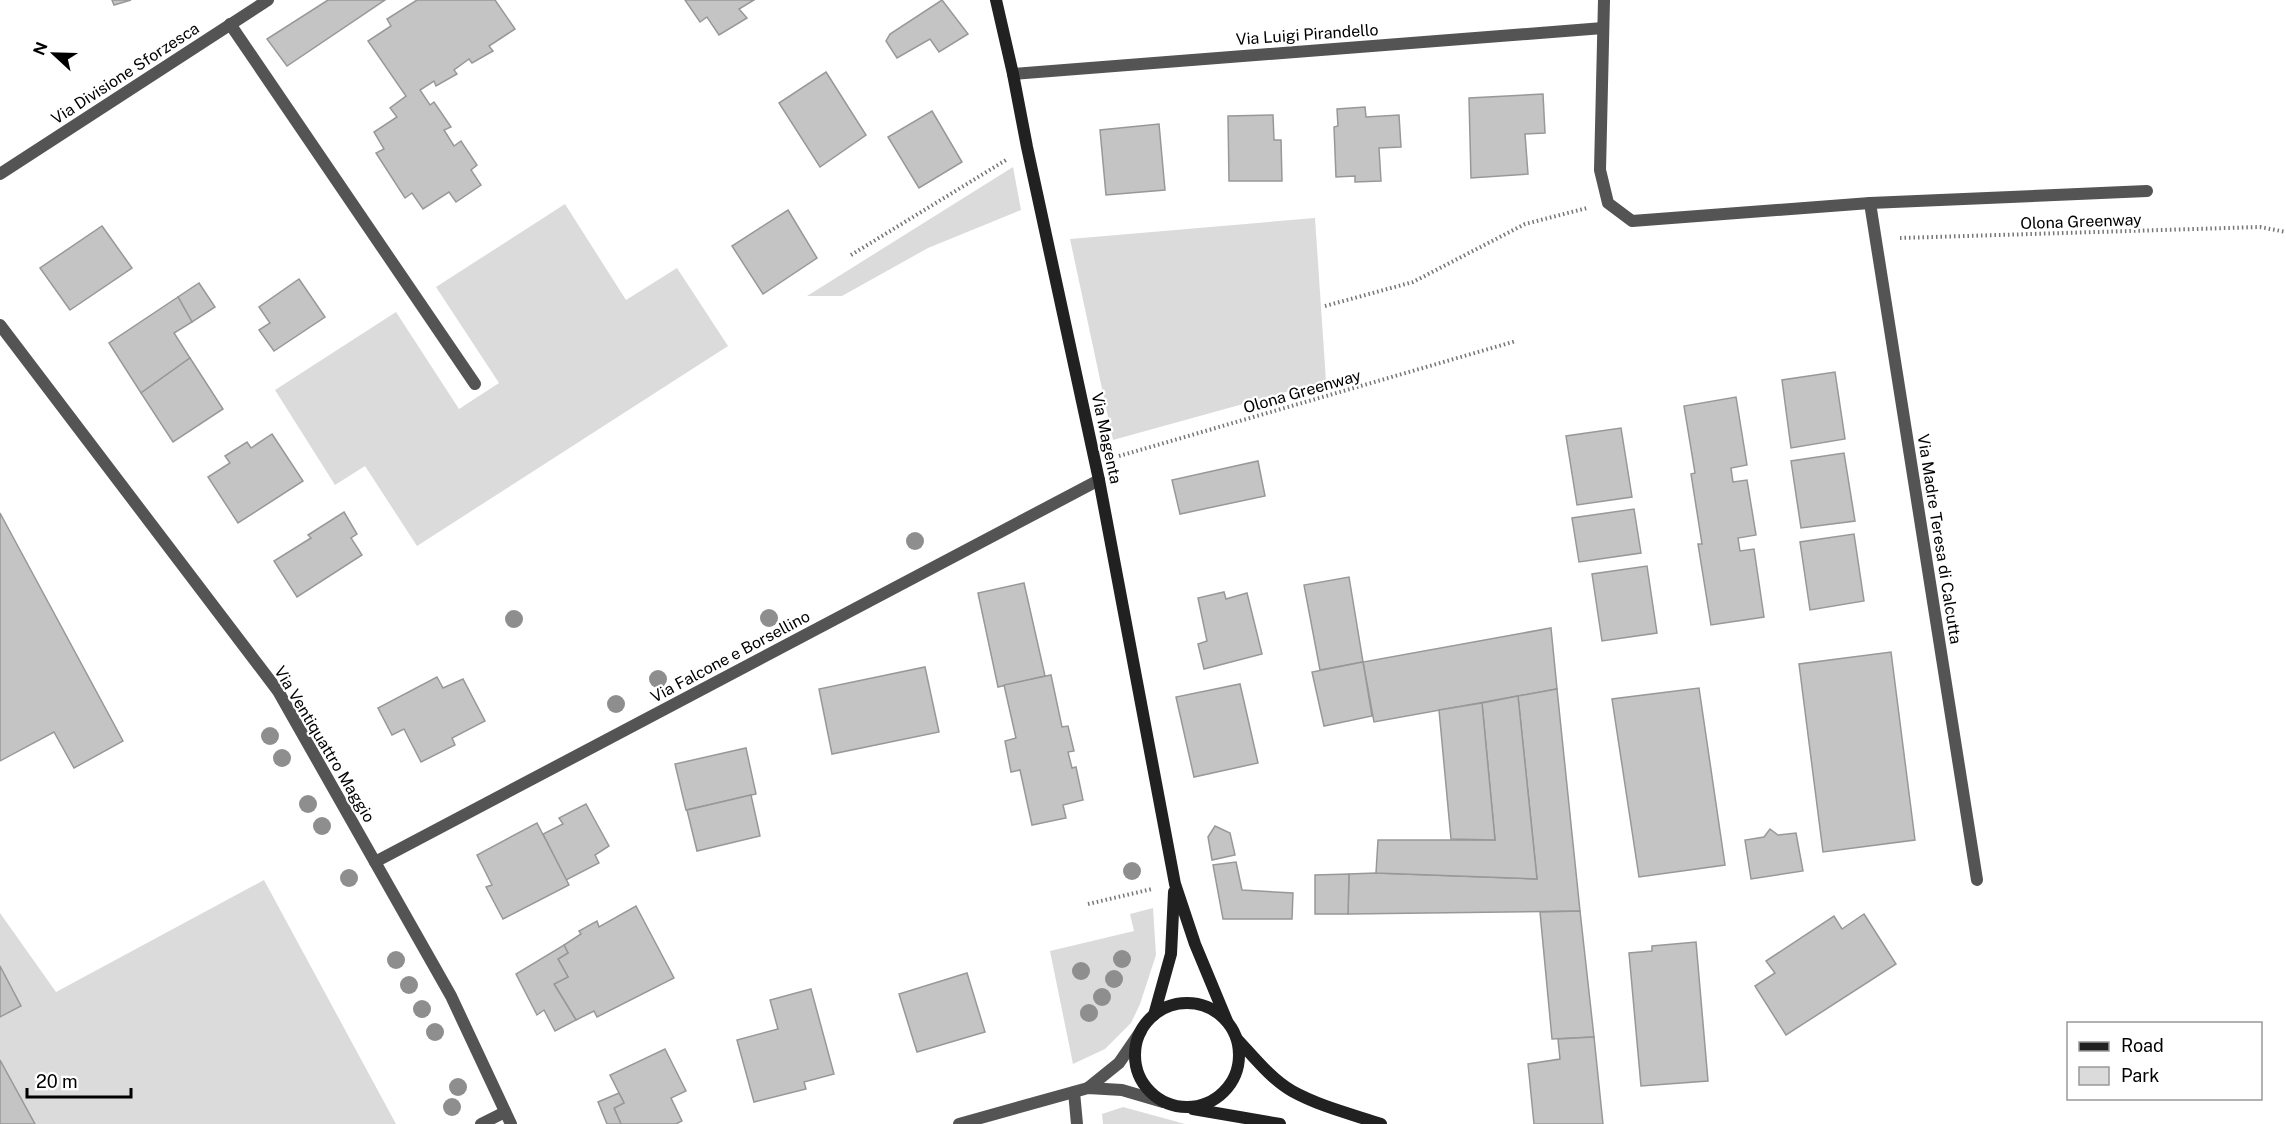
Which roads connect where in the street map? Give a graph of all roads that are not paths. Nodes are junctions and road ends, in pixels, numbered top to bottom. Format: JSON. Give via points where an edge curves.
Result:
{"nodes":[{"id":1,"x":268,"y":0,"type":"edge"},
{"id":2,"x":996,"y":0,"type":"edge"},
{"id":3,"x":1604,"y":0,"type":"edge"},
{"id":4,"x":230,"y":24,"type":"junction"},
{"id":5,"x":1603,"y":28,"type":"junction"},
{"id":6,"x":1014,"y":74,"type":"junction"},
{"id":7,"x":0,"y":174,"type":"edge"},
{"id":8,"x":2146,"y":191,"type":"dead end"},
{"id":9,"x":1870,"y":203,"type":"junction"},
{"id":10,"x":0,"y":325,"type":"edge"},
{"id":11,"x":475,"y":384,"type":"dead end"},
{"id":12,"x":1099,"y":480,"type":"junction"},
{"id":13,"x":375,"y":862,"type":"junction"},
{"id":14,"x":1977,"y":880,"type":"dead end"},
{"id":15,"x":1175,"y":884,"type":"junction"},
{"id":16,"x":1154,"y":1015,"type":"junction"},
{"id":17,"x":1227,"y":1022,"type":"junction"},
{"id":18,"x":1141,"y":1031,"type":"junction"},
{"id":19,"x":1237,"y":1039,"type":"junction"},
{"id":20,"x":1088,"y":1088,"type":"junction"},
{"id":21,"x":1074,"y":1092,"type":"junction"},
{"id":22,"x":1163,"y":1102,"type":"junction"},
{"id":23,"x":1183,"y":1108,"type":"junction"},
{"id":24,"x":505,"y":1112,"type":"junction"},
{"id":25,"x":481,"y":1124,"type":"edge"},
{"id":26,"x":511,"y":1124,"type":"edge"},
{"id":27,"x":959,"y":1124,"type":"edge"},
{"id":28,"x":1077,"y":1124,"type":"edge"},
{"id":29,"x":1280,"y":1124,"type":"edge"},
{"id":30,"x":1381,"y":1124,"type":"edge"}],
"edges":[{"from":1,"to":4,"type":"street","name":"Via Divisione Sforzesca"},
{"from":2,"to":6,"type":"street","name":"Via Magenta"},
{"from":3,"to":5,"type":"street"},
{"from":4,"to":7,"type":"street","name":"Via Divisione Sforzesca"},
{"from":4,"to":11,"type":"street"},
{"from":5,"to":6,"type":"street","name":"Via Luigi Pirandello"},
{"from":5,"to":9,"type":"street","via":[[1600,170],[1608,203],[1632,221]]},
{"from":6,"to":12,"type":"street","name":"Via Magenta"},
{"from":8,"to":9,"type":"street"},
{"from":9,"to":14,"type":"street","name":"Via Madre Teresa di Calcutta"},
{"from":10,"to":13,"type":"street","name":"Via Ventiquattro Maggio","via":[[278,691]]},
{"from":12,"to":13,"type":"street","name":"Via Falcone e Borsellino"},
{"from":12,"to":15,"type":"street","name":"Via Magenta"},
{"from":13,"to":24,"type":"street","name":"Via Ventiquattro Maggio","via":[[451,996]]},
{"from":15,"to":16,"type":"street","via":[[1171,954]]},
{"from":15,"to":17,"type":"street"},
{"from":16,"to":17,"type":"street","via":[[1168,1006],[1184,1003],[1215,1011]]},
{"from":16,"to":18,"type":"street"},
{"from":17,"to":19,"type":"street"},
{"from":18,"to":20,"type":"street","via":[[1119,1063]]},
{"from":18,"to":22,"type":"street","via":[[1135,1063],[1140,1079]]},
{"from":19,"to":23,"type":"street","via":[[1239,1056],[1228,1088],[1200,1107]]},
{"from":19,"to":30,"type":"street","via":[[1290,1090]]},
{"from":20,"to":21,"type":"street"},
{"from":20,"to":22,"type":"street","via":[[1122,1090]]},
{"from":21,"to":27,"type":"street"},
{"from":21,"to":28,"type":"street"},
{"from":22,"to":23,"type":"street"},
{"from":23,"to":29,"type":"street"},
{"from":24,"to":25,"type":"street"},
{"from":24,"to":26,"type":"street","name":"Via Ventiquattro Maggio"}]}
